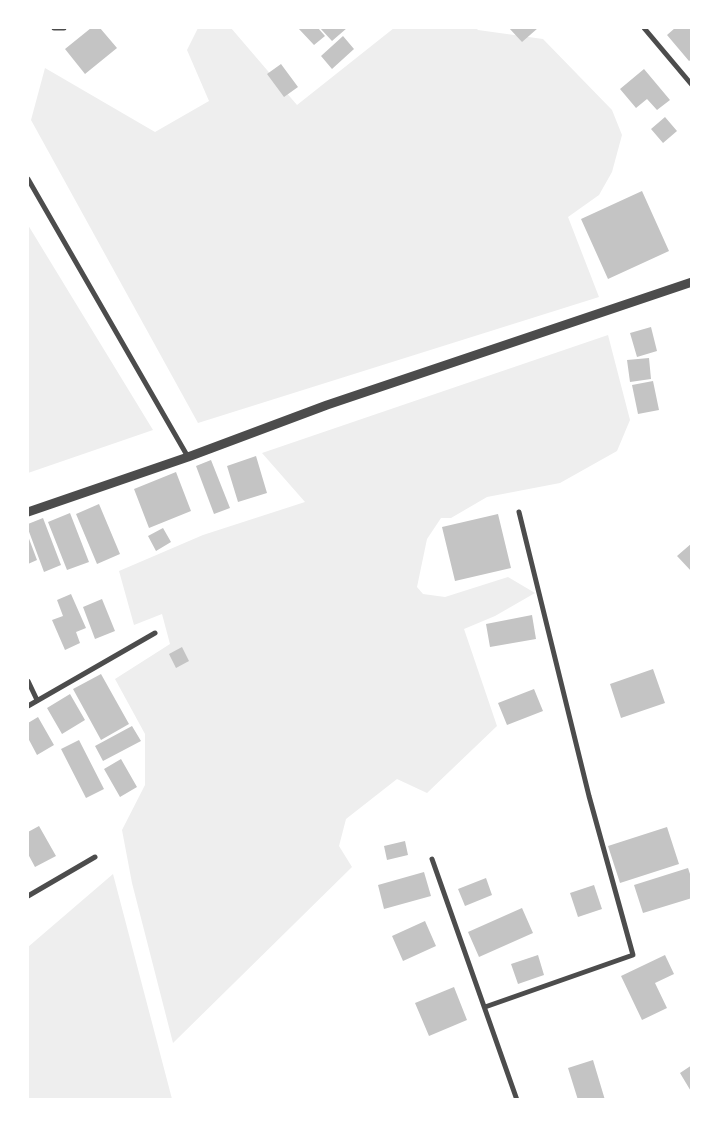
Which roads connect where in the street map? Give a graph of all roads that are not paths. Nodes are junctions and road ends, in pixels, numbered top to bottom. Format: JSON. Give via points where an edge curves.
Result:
{"nodes":[{"id":1,"x":54,"y":28,"type":"edge"},
{"id":2,"x":64,"y":28,"type":"edge"},
{"id":3,"x":644,"y":28,"type":"edge"},
{"id":4,"x":692,"y":85,"type":"edge"},
{"id":5,"x":28,"y":179,"type":"edge"},
{"id":6,"x":692,"y":282,"type":"edge"},
{"id":7,"x":188,"y":457,"type":"junction"},
{"id":8,"x":28,"y":512,"type":"edge"},
{"id":9,"x":519,"y":512,"type":"dead end"},
{"id":10,"x":155,"y":633,"type":"dead end"},
{"id":11,"x":28,"y":681,"type":"edge"},
{"id":12,"x":37,"y":700,"type":"junction"},
{"id":13,"x":28,"y":706,"type":"edge"},
{"id":14,"x":95,"y":857,"type":"dead end"},
{"id":15,"x":432,"y":859,"type":"dead end"},
{"id":16,"x":28,"y":896,"type":"edge"},
{"id":17,"x":485,"y":1007,"type":"junction"},
{"id":18,"x":517,"y":1100,"type":"edge"}],
"edges":[{"from":1,"to":2,"type":"street"},
{"from":3,"to":4,"type":"street"},
{"from":5,"to":7,"type":"street"},
{"from":6,"to":7,"type":"street","via":[[327,405]]},
{"from":7,"to":8,"type":"street"},
{"from":9,"to":17,"type":"street","via":[[589,796],[633,955]]},
{"from":10,"to":12,"type":"street"},
{"from":11,"to":12,"type":"street"},
{"from":12,"to":13,"type":"street"},
{"from":14,"to":16,"type":"street"},
{"from":15,"to":17,"type":"street"},
{"from":17,"to":18,"type":"street"}]}
